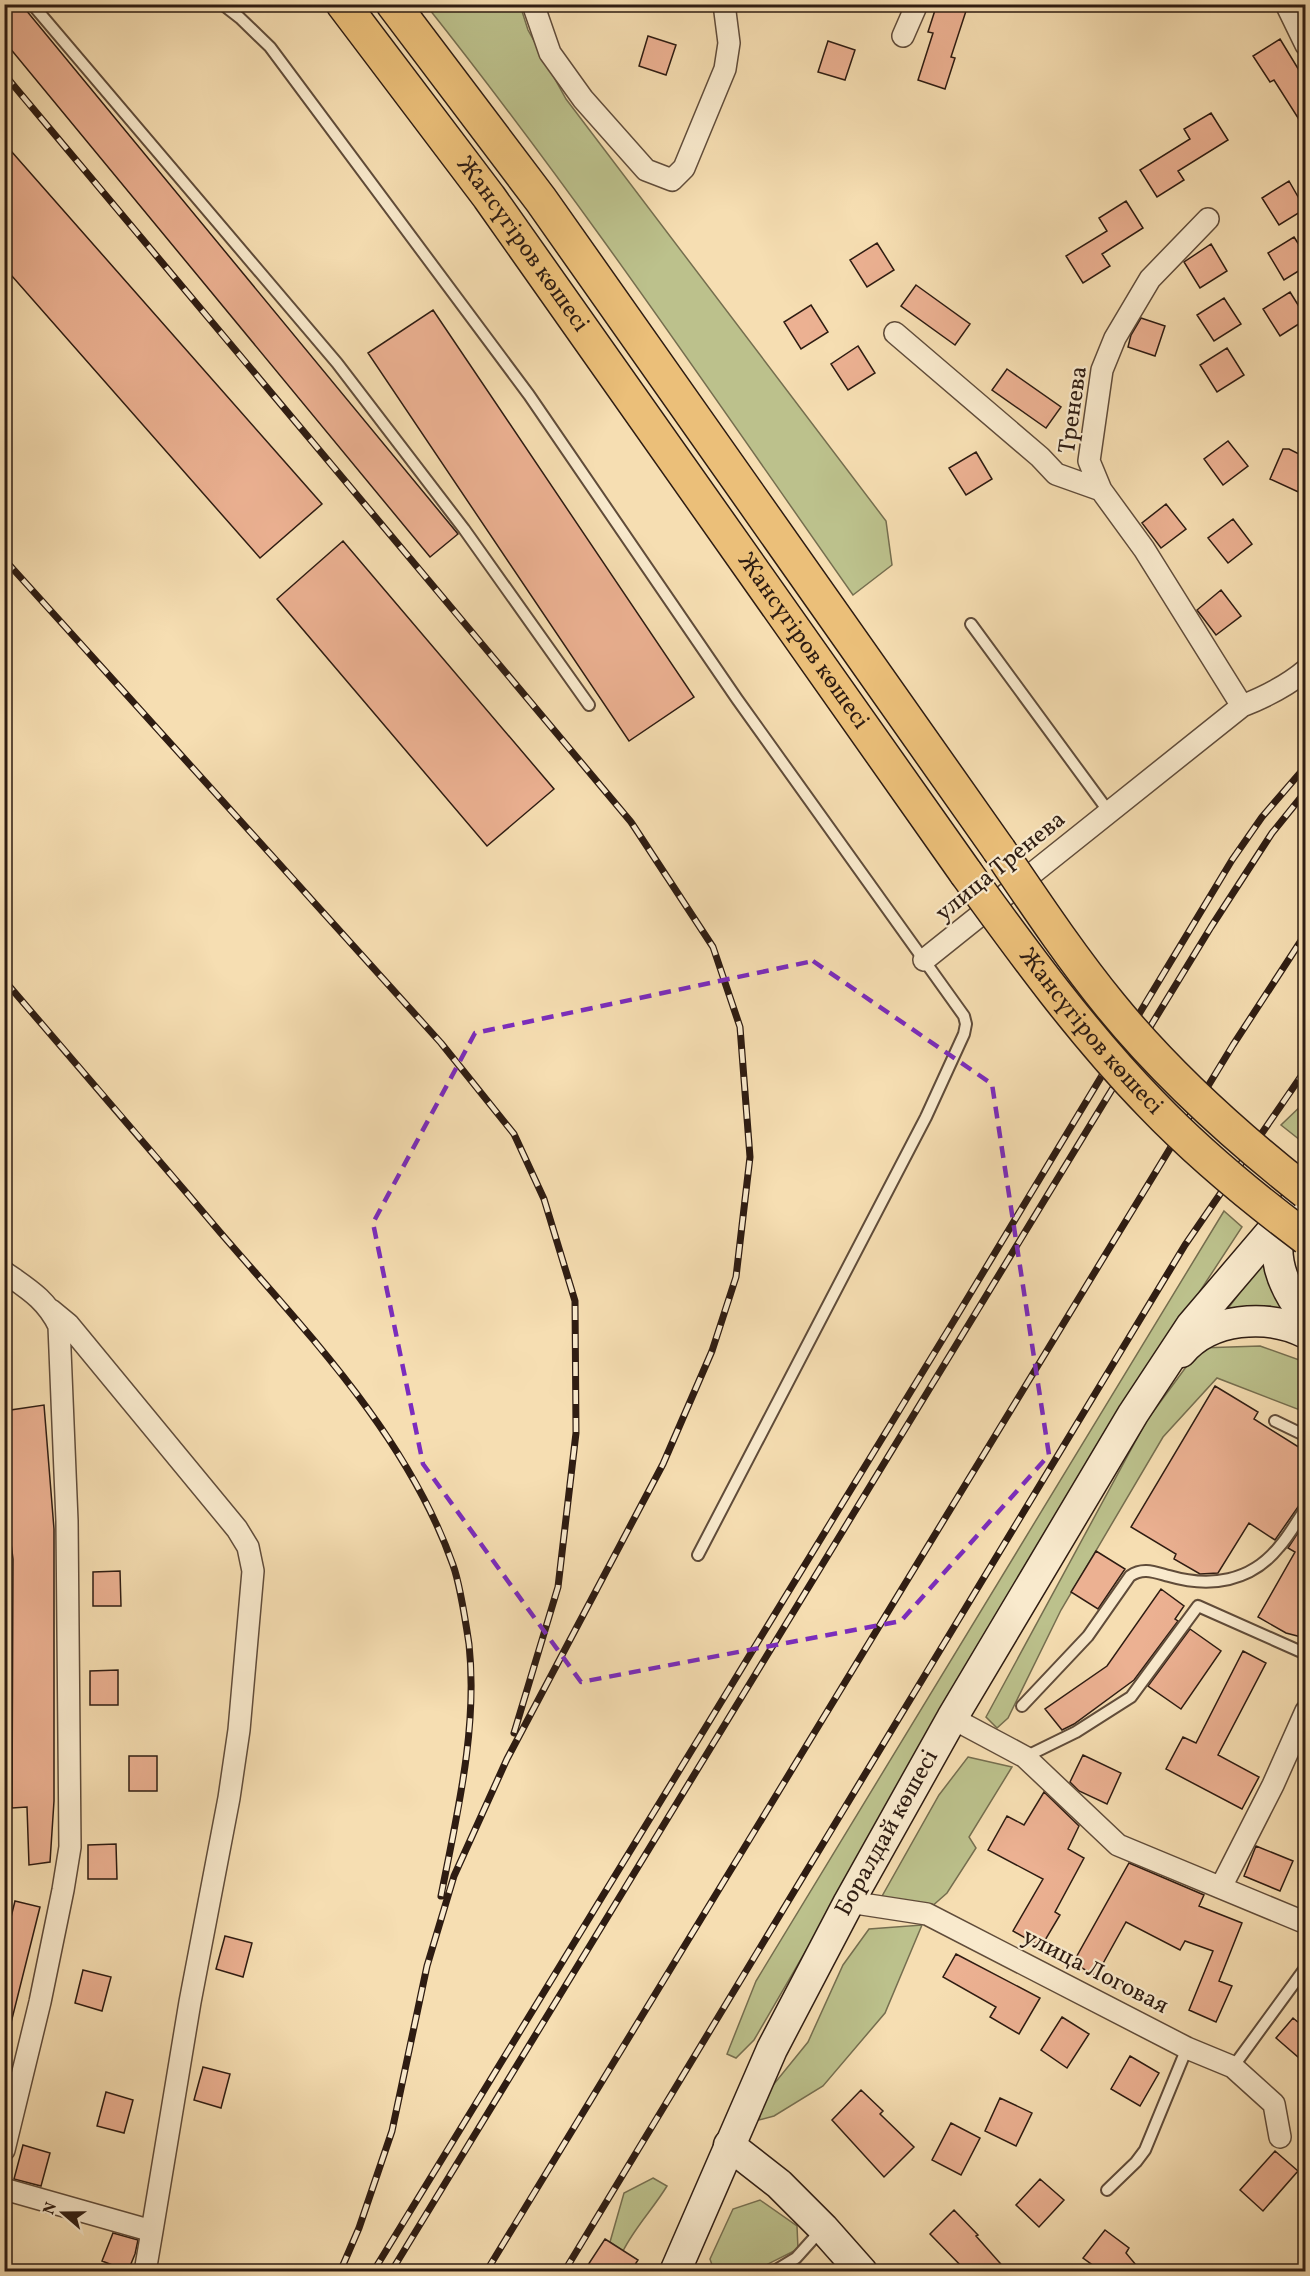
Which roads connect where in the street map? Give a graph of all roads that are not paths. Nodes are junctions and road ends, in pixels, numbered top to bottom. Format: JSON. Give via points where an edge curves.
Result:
{"nodes":[{"id":1,"x":32,"y":4,"type":"edge"},
{"id":2,"x":222,"y":4,"type":"edge"},
{"id":3,"x":344,"y":4,"type":"edge"},
{"id":4,"x":393,"y":4,"type":"edge"},
{"id":5,"x":533,"y":4,"type":"edge"},
{"id":6,"x":724,"y":4,"type":"edge"},
{"id":7,"x":917,"y":4,"type":"edge"},
{"id":8,"x":1286,"y":4,"type":"edge"},
{"id":9,"x":903,"y":36,"type":"dead end"},
{"id":10,"x":1305,"y":45,"type":"edge"},
{"id":11,"x":1208,"y":219,"type":"dead end"},
{"id":12,"x":895,"y":333,"type":"dead end"},
{"id":13,"x":1101,"y":490,"type":"junction"},
{"id":14,"x":971,"y":624,"type":"dead end"},
{"id":15,"x":1305,"y":670,"type":"edge"},
{"id":16,"x":589,"y":705,"type":"dead end"},
{"id":17,"x":1242,"y":706,"type":"junction"},
{"id":18,"x":1109,"y":812,"type":"junction"},
{"id":19,"x":924,"y":960,"type":"junction"},
{"id":20,"x":1300,"y":1197,"type":"edge"},
{"id":21,"x":1305,"y":1238,"type":"edge"},
{"id":22,"x":4,"y":1272,"type":"edge"},
{"id":23,"x":51,"y":1310,"type":"junction"},
{"id":24,"x":1305,"y":1317,"type":"edge"},
{"id":25,"x":1305,"y":1333,"type":"edge"},
{"id":26,"x":1133,"y":1414,"type":"junction"},
{"id":27,"x":1275,"y":1421,"type":"dead end"},
{"id":28,"x":1305,"y":1436,"type":"edge"},
{"id":29,"x":1305,"y":1508,"type":"edge"},
{"id":30,"x":698,"y":1555,"type":"dead end"},
{"id":31,"x":1305,"y":1654,"type":"edge"},
{"id":32,"x":1022,"y":1706,"type":"dead end"},
{"id":33,"x":1305,"y":1711,"type":"edge"},
{"id":34,"x":952,"y":1718,"type":"junction"},
{"id":35,"x":1025,"y":1756,"type":"junction"},
{"id":36,"x":1221,"y":1887,"type":"junction"},
{"id":37,"x":849,"y":1902,"type":"junction"},
{"id":38,"x":1305,"y":1923,"type":"edge"},
{"id":39,"x":1305,"y":1967,"type":"edge"},
{"id":40,"x":1187,"y":2048,"type":"junction"},
{"id":41,"x":1233,"y":2067,"type":"junction"},
{"id":42,"x":1280,"y":2137,"type":"dead end"},
{"id":43,"x":729,"y":2145,"type":"junction"},
{"id":44,"x":4,"y":2150,"type":"edge"},
{"id":45,"x":4,"y":2189,"type":"edge"},
{"id":46,"x":1107,"y":2190,"type":"dead end"},
{"id":47,"x":823,"y":2228,"type":"junction"},
{"id":48,"x":152,"y":2231,"type":"junction"},
{"id":49,"x":145,"y":2271,"type":"edge"},
{"id":50,"x":675,"y":2271,"type":"edge"},
{"id":51,"x":773,"y":2271,"type":"edge"},
{"id":52,"x":862,"y":2271,"type":"edge"}],
"edges":[{"from":1,"to":16,"type":"lane","via":[[338,363],[464,529]]},
{"from":2,"to":19,"type":"lane","via":[[270,47],[529,395],[737,699]]},
{"from":3,"to":21,"type":"main road","name":"Жансүгіров көшесі","bridge":true,"via":[[503,216],[1049,986],[1150,1103],[1213,1164]]},
{"from":4,"to":20,"type":"main road","name":"Жансүгіров көшесі","bridge":true,"via":[[548,209],[1089,977],[1140,1039]]},
{"from":5,"to":6,"type":"street","via":[[550,53],[583,99],[646,170],[672,180],[684,168],[725,69],[729,43]]},
{"from":7,"to":9,"type":"street"},
{"from":8,"to":10,"type":"street"},
{"from":11,"to":13,"type":"street","name":"Тренева","via":[[1150,279],[1115,338],[1102,370],[1089,461]]},
{"from":12,"to":13,"type":"street","via":[[1056,474]]},
{"from":13,"to":17,"type":"street","name":"Тренева","via":[[1144,549]]},
{"from":14,"to":18,"type":"lane"},
{"from":15,"to":17,"type":"street","name":"улица Тренева","via":[[1294,680]]},
{"from":17,"to":18,"type":"street","name":"улица Тренева"},
{"from":18,"to":19,"type":"street","name":"улица Тренева"},
{"from":19,"to":30,"type":"lane","via":[[964,1016],[963,1034],[926,1117]]},
{"from":20,"to":24,"type":"main road","via":[[1278,1234],[1278,1265],[1286,1288]]},
{"from":20,"to":26,"type":"main road","via":[[1199,1315]]},
{"from":22,"to":23,"type":"street"},
{"from":23,"to":44,"type":"street","via":[[59,1326],[67,1521],[70,1847],[40,2002]]},
{"from":23,"to":48,"type":"street","via":[[75,1332],[237,1529],[248,1547],[252,1571],[239,1731],[229,1798]]},
{"from":25,"to":26,"type":"main road","via":[[1257,1320],[1200,1335],[1188,1343]]},
{"from":26,"to":34,"type":"main road","name":"Боралдай көшесі"},
{"from":27,"to":28,"type":"lane"},
{"from":29,"to":32,"type":"lane","via":[[1279,1548],[1237,1579],[1186,1581],[1138,1570],[1088,1636]]},
{"from":31,"to":35,"type":"lane","via":[[1197,1606],[1131,1697],[1076,1732]]},
{"from":33,"to":36,"type":"street"},
{"from":34,"to":35,"type":"street"},
{"from":34,"to":37,"type":"main road","name":"Боралдай көшесі"},
{"from":35,"to":36,"type":"street","via":[[1118,1845]]},
{"from":36,"to":38,"type":"street"},
{"from":37,"to":40,"type":"street","name":"улица Логовая","via":[[927,1914]]},
{"from":37,"to":43,"type":"main road","name":"Боралдай көшесі","via":[[772,2049]]},
{"from":39,"to":41,"type":"lane"},
{"from":40,"to":41,"type":"street","name":"улица Логовая"},
{"from":40,"to":46,"type":"lane","via":[[1145,2150]]},
{"from":41,"to":42,"type":"street","name":"улица Логовая","via":[[1274,2104]]},
{"from":43,"to":47,"type":"main road","via":[[779,2184]]},
{"from":43,"to":50,"type":"main road","name":"Боралдай көшесі"},
{"from":45,"to":48,"type":"street"},
{"from":47,"to":51,"type":"lane","via":[[796,2258]]},
{"from":47,"to":52,"type":"main road"},
{"from":48,"to":49,"type":"street"}]}
